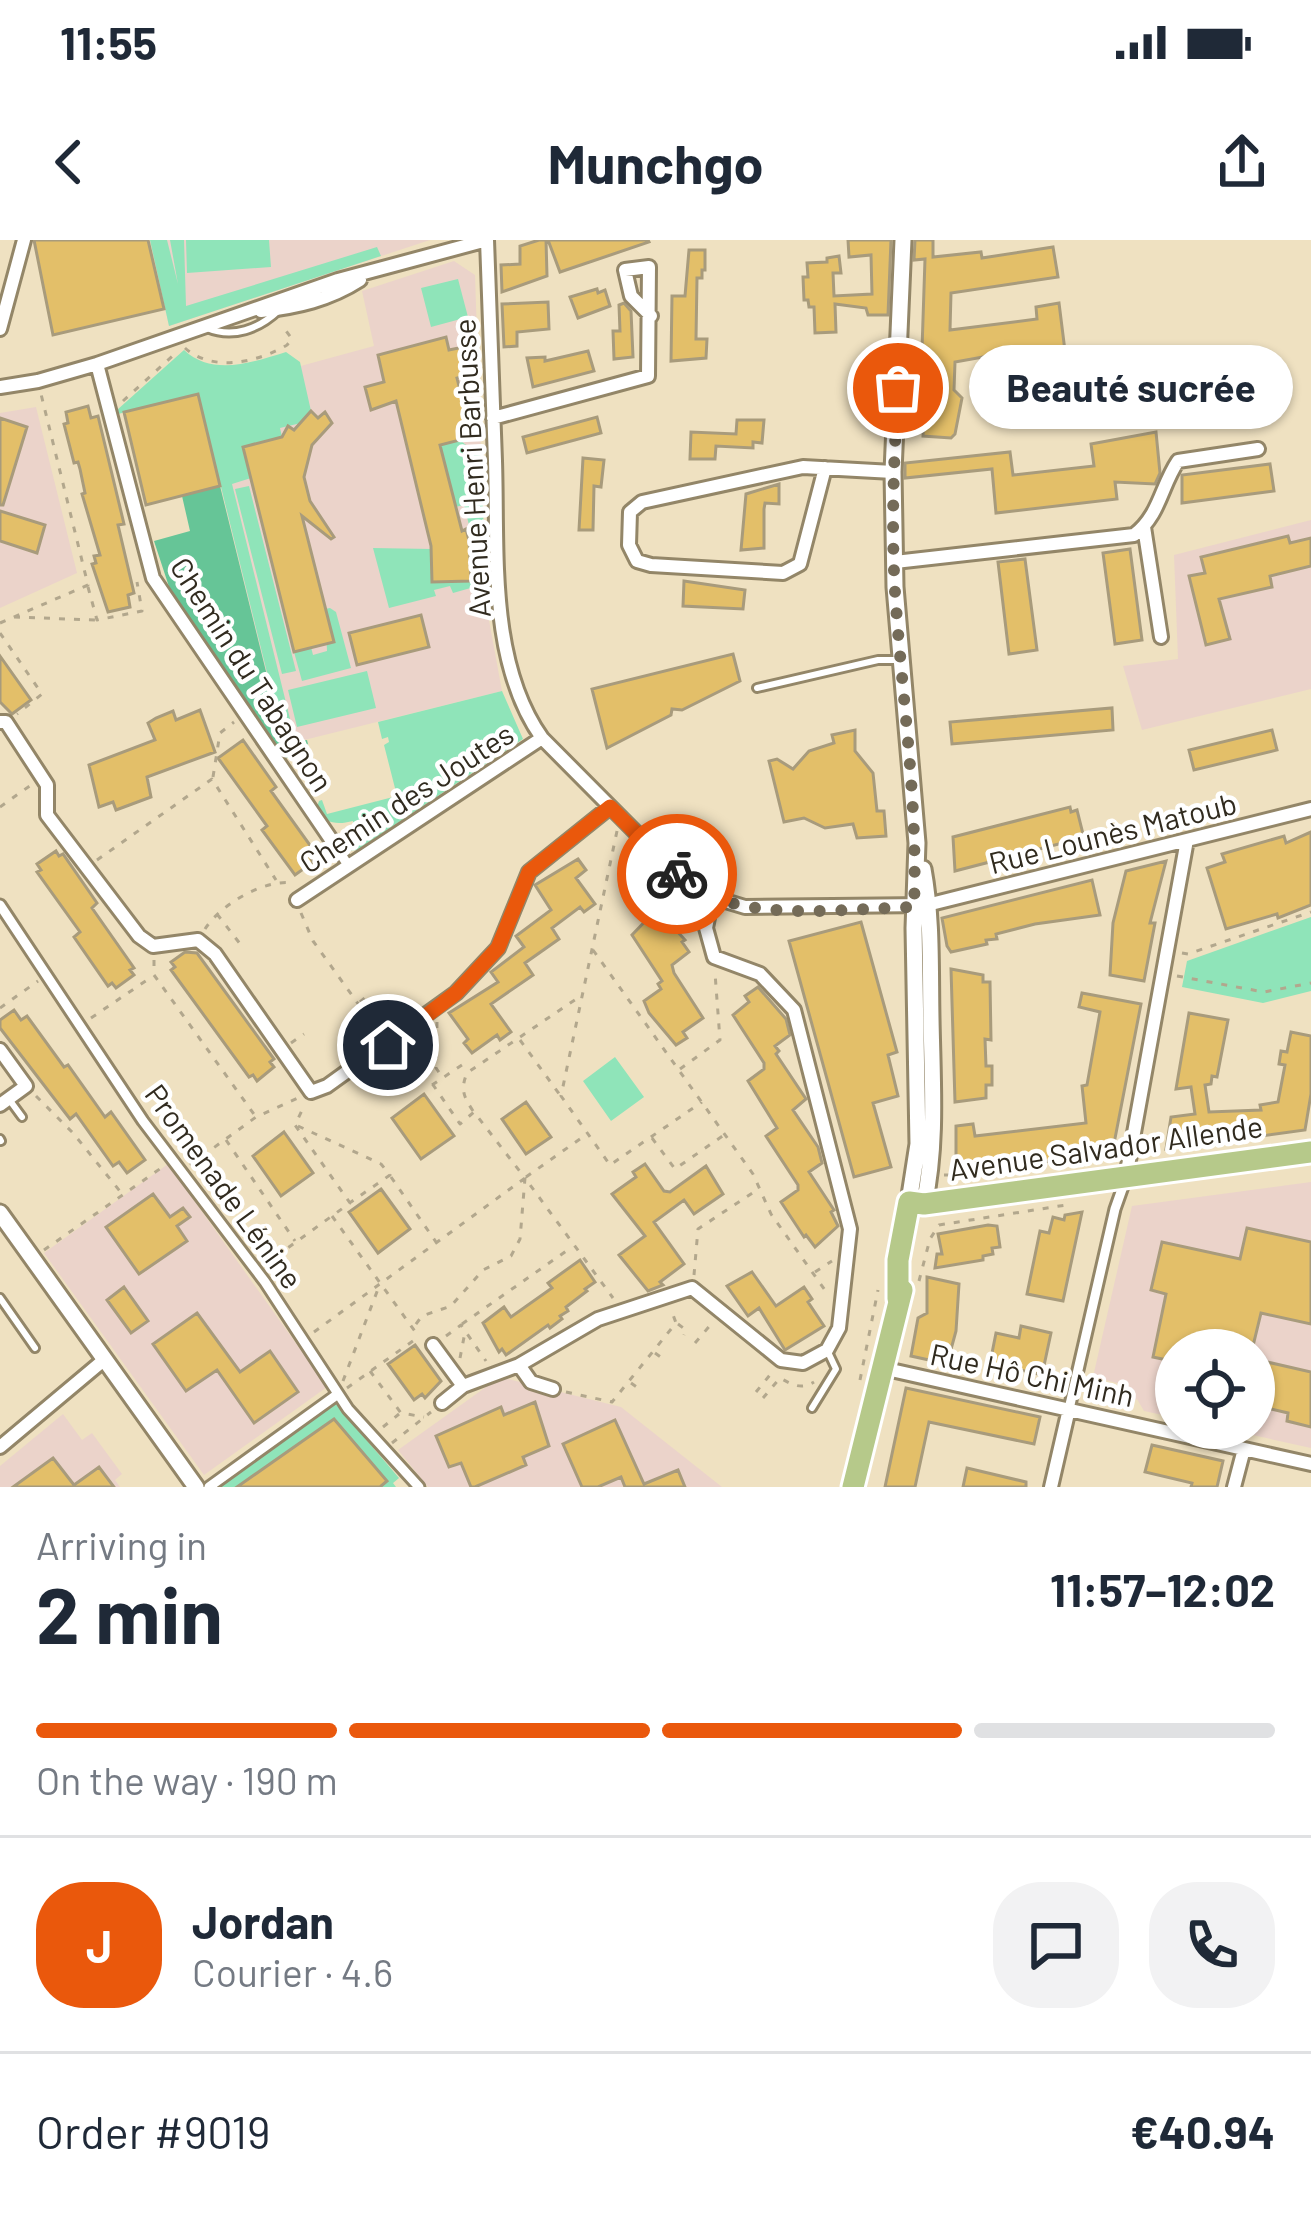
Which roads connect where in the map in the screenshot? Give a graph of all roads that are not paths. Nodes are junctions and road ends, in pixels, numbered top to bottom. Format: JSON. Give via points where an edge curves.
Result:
{"nodes":[{"id":1,"x":25,"y":240,"type":"edge"},
{"id":2,"x":487,"y":240,"type":"edge"},
{"id":3,"x":903,"y":240,"type":"edge"},
{"id":4,"x":368,"y":275,"type":"junction"},
{"id":5,"x":279,"y":309,"type":"junction"},
{"id":6,"x":254,"y":312,"type":"junction"},
{"id":7,"x":651,"y":316,"type":"dead end"},
{"id":8,"x":207,"y":328,"type":"junction"},
{"id":9,"x":0,"y":329,"type":"edge"},
{"id":10,"x":98,"y":364,"type":"junction"},
{"id":11,"x":0,"y":388,"type":"edge"},
{"id":12,"x":493,"y":418,"type":"junction"},
{"id":13,"x":1258,"y":449,"type":"dead end"},
{"id":14,"x":825,"y":468,"type":"junction"},
{"id":15,"x":893,"y":472,"type":"junction"},
{"id":16,"x":1144,"y":527,"type":"junction"},
{"id":17,"x":895,"y":562,"type":"junction"},
{"id":18,"x":1161,"y":638,"type":"dead end"},
{"id":19,"x":901,"y":661,"type":"junction"},
{"id":20,"x":757,"y":688,"type":"dead end"},
{"id":21,"x":2,"y":725,"type":"edge"},
{"id":22,"x":542,"y":738,"type":"junction"},
{"id":23,"x":610,"y":807,"type":"junction"},
{"id":24,"x":1311,"y":809,"type":"edge"},
{"id":25,"x":1187,"y":840,"type":"junction"},
{"id":26,"x":332,"y":841,"type":"joint"},
{"id":27,"x":348,"y":865,"type":"junction"},
{"id":28,"x":712,"y":897,"type":"junction"},
{"id":29,"x":0,"y":905,"type":"edge"},
{"id":30,"x":299,"y":906,"type":"road end"},
{"id":31,"x":921,"y":906,"type":"junction"},
{"id":32,"x":0,"y":1050,"type":"edge"},
{"id":33,"x":4,"y":1102,"type":"edge"},
{"id":34,"x":22,"y":1117,"type":"dead end"},
{"id":35,"x":1311,"y":1152,"type":"edge"},
{"id":36,"x":1126,"y":1178,"type":"junction"},
{"id":37,"x":916,"y":1203,"type":"junction"},
{"id":38,"x":0,"y":1213,"type":"edge"},
{"id":39,"x":0,"y":1298,"type":"edge"},
{"id":40,"x":433,"y":1345,"type":"road end"},
{"id":41,"x":35,"y":1348,"type":"dead end"},
{"id":42,"x":822,"y":1353,"type":"junction"},
{"id":43,"x":105,"y":1359,"type":"junction"},
{"id":44,"x":519,"y":1365,"type":"junction"},
{"id":45,"x":882,"y":1368,"type":"junction"},
{"id":46,"x":460,"y":1382,"type":"junction"},
{"id":47,"x":553,"y":1389,"type":"road end"},
{"id":48,"x":338,"y":1394,"type":"junction"},
{"id":49,"x":442,"y":1403,"type":"road end"},
{"id":50,"x":812,"y":1408,"type":"dead end"},
{"id":51,"x":1069,"y":1409,"type":"junction"},
{"id":52,"x":1155,"y":1429,"type":"edge"},
{"id":53,"x":0,"y":1447,"type":"edge"},
{"id":54,"x":1244,"y":1449,"type":"joint"},
{"id":55,"x":1311,"y":1464,"type":"edge"},
{"id":56,"x":196,"y":1487,"type":"edge"},
{"id":57,"x":209,"y":1487,"type":"edge"},
{"id":58,"x":419,"y":1487,"type":"edge"},
{"id":59,"x":853,"y":1487,"type":"edge"},
{"id":60,"x":1052,"y":1487,"type":"edge"},
{"id":61,"x":1234,"y":1487,"type":"edge"}],
"edges":[{"from":1,"to":9,"type":"street"},
{"from":2,"to":4,"type":"street"},
{"from":2,"to":12,"type":"street","name":"Avenue Henri Barbusse"},
{"from":3,"to":15,"type":"street"},
{"from":4,"to":5,"type":"street","via":[[334,296]]},
{"from":4,"to":6,"type":"street"},
{"from":5,"to":6,"type":"street"},
{"from":5,"to":8,"type":"lane","via":[[237,332]]},
{"from":6,"to":8,"type":"street"},
{"from":7,"to":12,"type":"street","via":[[648,376]]},
{"from":8,"to":10,"type":"street"},
{"from":10,"to":11,"type":"street"},
{"from":10,"to":26,"type":"street","name":"Chemin du Tabagnon","via":[[153,578]]},
{"from":12,"to":22,"type":"street","name":"Avenue Henri Barbusse","via":[[500,603],[517,692]]},
{"from":13,"to":16,"type":"street","via":[[1178,461]]},
{"from":14,"to":14,"type":"street","via":[[642,502],[630,512],[629,545],[651,565],[783,573],[800,564]]},
{"from":14,"to":15,"type":"street"},
{"from":15,"to":17,"type":"street"},
{"from":16,"to":17,"type":"street","via":[[1134,535]]},
{"from":16,"to":18,"type":"street"},
{"from":17,"to":19,"type":"street"},
{"from":19,"to":20,"type":"lane"},
{"from":19,"to":31,"type":"street"},
{"from":21,"to":23,"type":"street","via":[[47,785],[47,815],[139,936],[153,946],[198,940],[215,953],[311,1092],[437,1008],[498,948],[529,872]]},
{"from":22,"to":23,"type":"street","name":"Avenue Henri Barbusse"},
{"from":22,"to":27,"type":"street","name":"Chemin des Joutes"},
{"from":23,"to":28,"type":"street","name":"Avenue Henri Barbusse","via":[[685,882]]},
{"from":24,"to":25,"type":"street","name":"Rue Lounès Matoub"},
{"from":25,"to":31,"type":"street","name":"Rue Lounès Matoub"},
{"from":25,"to":36,"type":"street"},
{"from":26,"to":27,"type":"street","name":"Chemin du Tabagnon"},
{"from":27,"to":30,"type":"street","name":"Chemin des Joutes"},
{"from":28,"to":31,"type":"street","name":"Avenue Henri Barbusse","via":[[777,909]]},
{"from":28,"to":42,"type":"street","via":[[706,928],[714,957],[760,974],[794,1010],[841,1186],[850,1229],[838,1328]]},
{"from":29,"to":48,"type":"street","name":"Promenade Lénine"},
{"from":31,"to":37,"type":"street","via":[[932,1078],[930,1176]]},
{"from":32,"to":33,"type":"street","via":[[26,1086]]},
{"from":33,"to":34,"type":"lane"},
{"from":35,"to":36,"type":"main road","name":"Avenue Salvador Allende"},
{"from":36,"to":37,"type":"main road","name":"Avenue Salvador Allende"},
{"from":36,"to":51,"type":"street"},
{"from":37,"to":45,"type":"main road","via":[[888,1294]]},
{"from":38,"to":43,"type":"street"},
{"from":39,"to":41,"type":"lane"},
{"from":40,"to":46,"type":"street"},
{"from":42,"to":44,"type":"street","via":[[803,1363],[782,1360],[692,1288],[598,1319]]},
{"from":42,"to":50,"type":"lane","via":[[836,1369]]},
{"from":43,"to":53,"type":"street"},
{"from":43,"to":56,"type":"street"},
{"from":44,"to":46,"type":"street"},
{"from":44,"to":47,"type":"street","via":[[531,1382]]},
{"from":45,"to":51,"type":"street","name":"Rue Hô Chi Minh"},
{"from":45,"to":59,"type":"main road"},
{"from":46,"to":49,"type":"street"},
{"from":48,"to":57,"type":"street"},
{"from":48,"to":58,"type":"street","name":"Promenade Lénine"},
{"from":51,"to":52,"type":"street","name":"Rue Hô Chi Minh"},
{"from":51,"to":60,"type":"street"},
{"from":54,"to":55,"type":"street","name":"Rue Hô Chi Minh"},
{"from":54,"to":61,"type":"street"}]}
